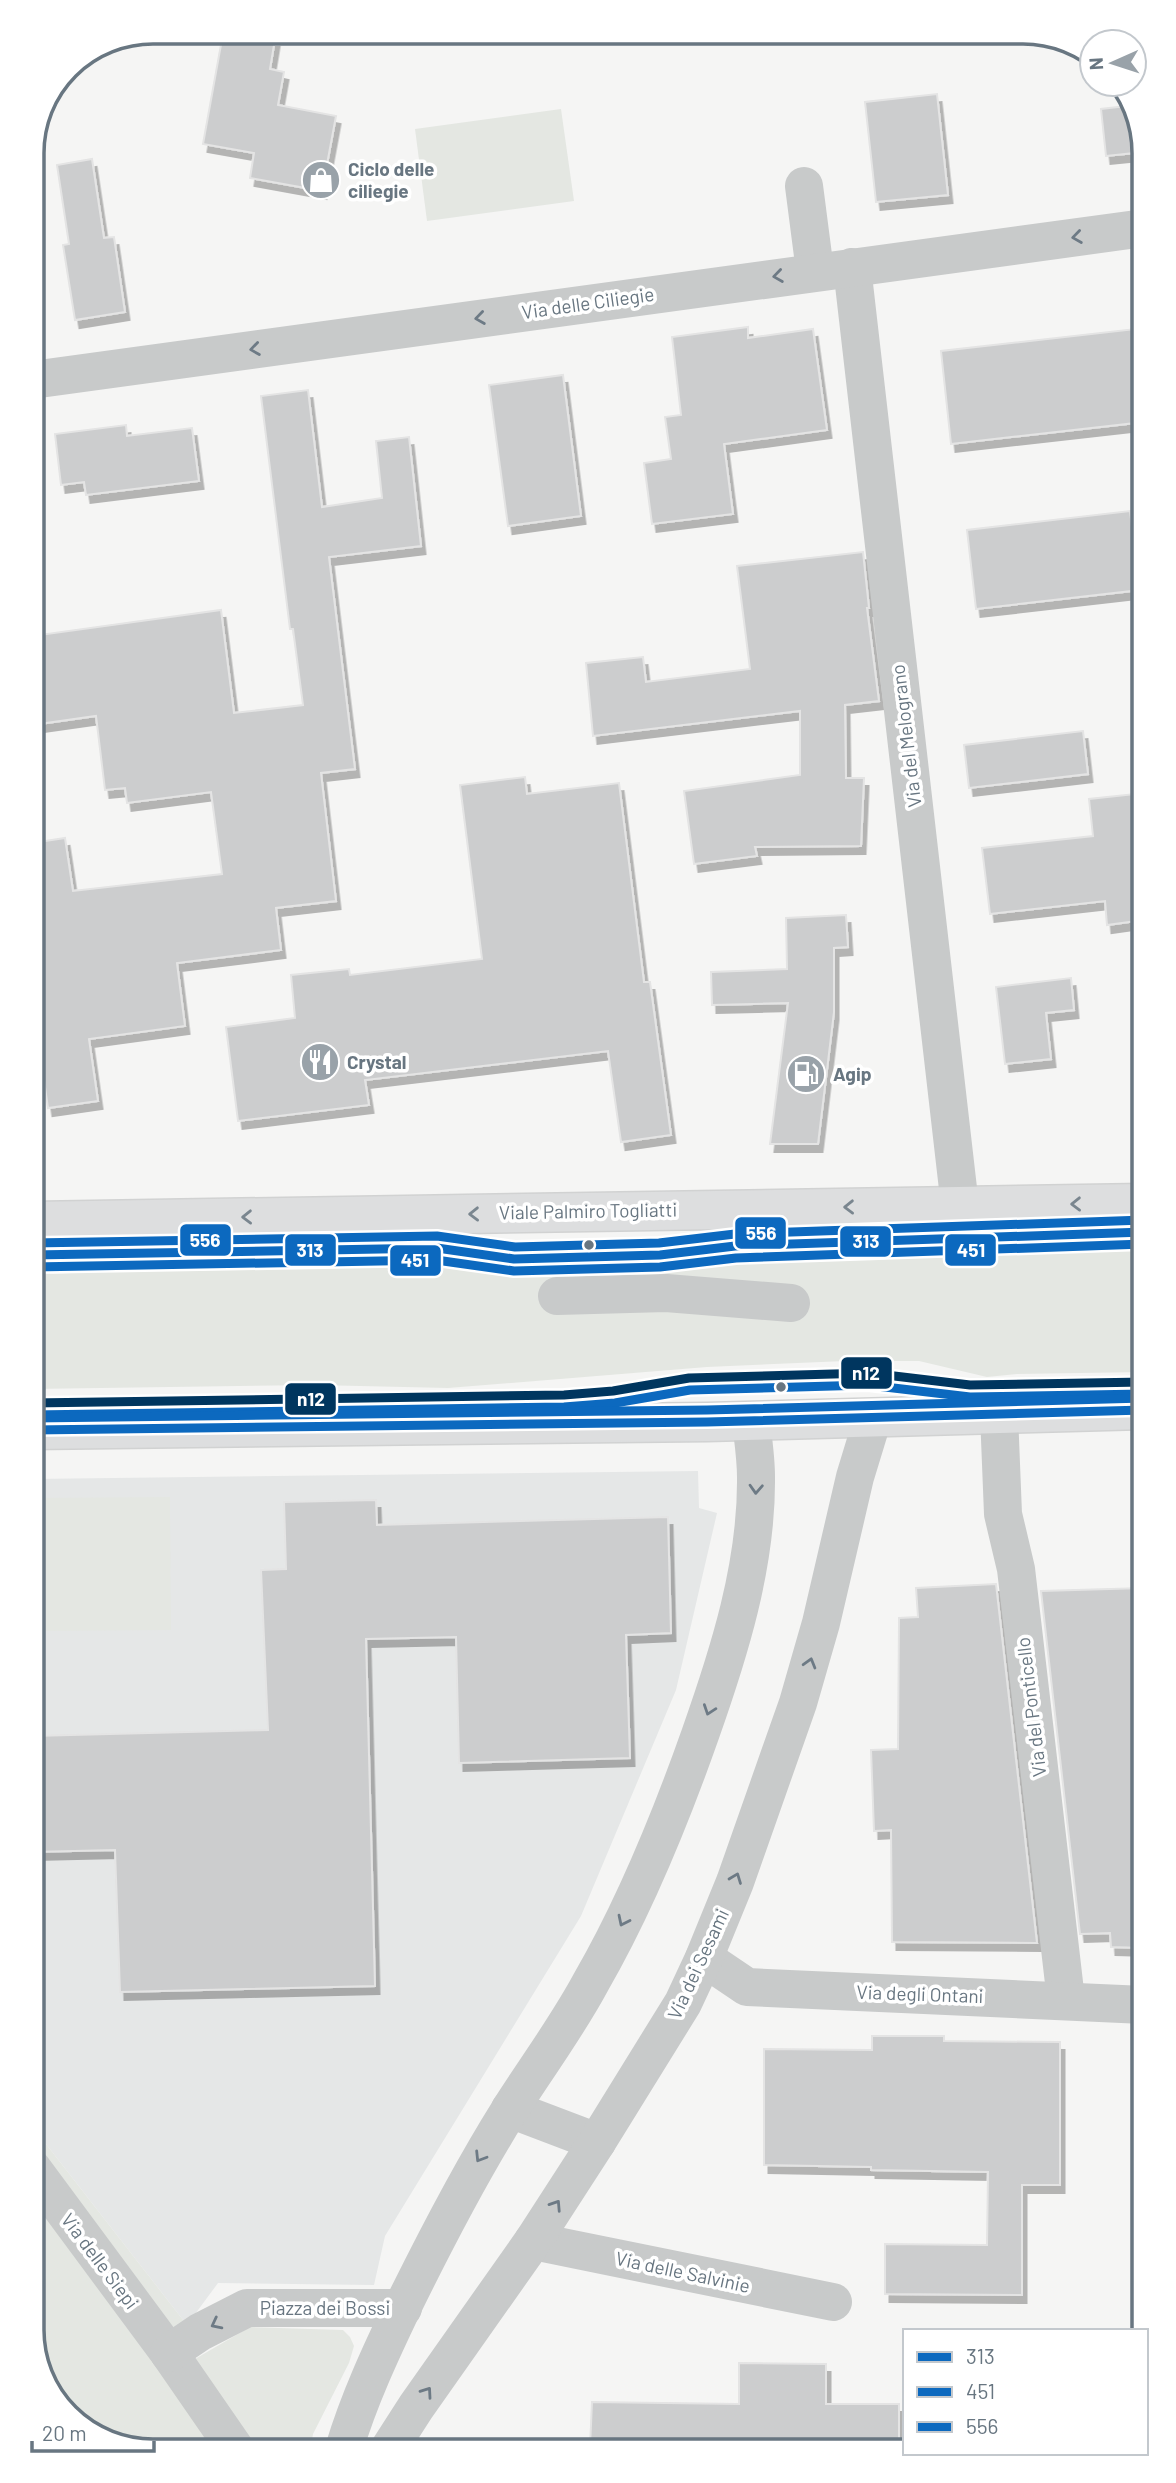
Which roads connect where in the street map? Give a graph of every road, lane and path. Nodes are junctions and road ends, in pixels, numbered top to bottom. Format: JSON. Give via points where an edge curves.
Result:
{"nodes":[{"id":1,"x":804,"y":186,"type":"dead end"},
{"id":2,"x":1132,"y":230,"type":"edge"},
{"id":3,"x":852,"y":267,"type":"junction"},
{"id":4,"x":815,"y":271,"type":"junction"},
{"id":5,"x":44,"y":378,"type":"edge"},
{"id":6,"x":1132,"y":1203,"type":"edge"},
{"id":7,"x":960,"y":1206,"type":"junction"},
{"id":8,"x":44,"y":1221,"type":"edge"},
{"id":9,"x":557,"y":1296,"type":"dead end"},
{"id":10,"x":791,"y":1303,"type":"dead end"},
{"id":11,"x":1132,"y":1410,"type":"edge"},
{"id":12,"x":999,"y":1414,"type":"junction"},
{"id":13,"x":873,"y":1418,"type":"junction"},
{"id":14,"x":751,"y":1421,"type":"junction"},
{"id":15,"x":44,"y":1430,"type":"edge"},
{"id":16,"x":704,"y":1958,"type":"junction"},
{"id":17,"x":1066,"y":2000,"type":"junction"},
{"id":18,"x":1132,"y":2004,"type":"edge"},
{"id":19,"x":510,"y":2109,"type":"junction"},
{"id":20,"x":597,"y":2142,"type":"junction"},
{"id":21,"x":44,"y":2184,"type":"edge"},
{"id":22,"x":533,"y":2241,"type":"junction"},
{"id":23,"x":833,"y":2302,"type":"dead end"},
{"id":24,"x":403,"y":2308,"type":"junction"},
{"id":25,"x":169,"y":2353,"type":"junction"},
{"id":26,"x":228,"y":2439,"type":"edge"},
{"id":27,"x":347,"y":2439,"type":"edge"},
{"id":28,"x":395,"y":2439,"type":"edge"}],
"edges":[{"from":1,"to":4,"type":"street"},
{"from":2,"to":3,"type":"street","name":"Via delle Ciliegie","one_way":true},
{"from":3,"to":4,"type":"street","name":"Via delle Ciliegie"},
{"from":3,"to":7,"type":"street","name":"Via del Melograno"},
{"from":4,"to":5,"type":"street","name":"Via delle Ciliegie","one_way":true},
{"from":6,"to":7,"type":"main road","name":"Viale Palmiro Togliatti","one_way":true},
{"from":7,"to":8,"type":"main road","name":"Viale Palmiro Togliatti","one_way":true},
{"from":9,"to":10,"type":"street","via":[[666,1293]]},
{"from":11,"to":12,"type":"main road"},
{"from":12,"to":13,"type":"main road"},
{"from":12,"to":17,"type":"street","name":"Via del Ponticello","via":[[1003,1514],[1016,1569]]},
{"from":13,"to":14,"type":"main road"},
{"from":16,"to":13,"type":"street","name":"Via dei Sesami","one_way":true,"via":[[798,1703]]},
{"from":14,"to":15,"type":"main road"},
{"from":14,"to":19,"type":"street","one_way":true,"via":[[756,1477],[748,1562],[731,1643],[705,1722],[621,1927],[591,1983]]},
{"from":16,"to":17,"type":"street","name":"Via degli Ontani","via":[[747,1987]]},
{"from":16,"to":20,"type":"street","name":"Via dei Sesami","via":[[683,2003]]},
{"from":17,"to":18,"type":"street","name":"Via degli Ontani"},
{"from":19,"to":20,"type":"street"},
{"from":19,"to":24,"type":"street","one_way":true,"via":[[452,2208]]},
{"from":22,"to":20,"type":"street","name":"Via dei Sesami","one_way":true},
{"from":21,"to":25,"type":"street","name":"Via delle Siepi"},
{"from":22,"to":23,"type":"street","name":"Via delle Salvinie"},
{"from":28,"to":22,"type":"street","name":"Via dei Sesami","one_way":true},
{"from":24,"to":25,"type":"street","name":"Piazza dei Bossi","one_way":true,"via":[[247,2308]]},
{"from":24,"to":27,"type":"street"},
{"from":25,"to":26,"type":"street"}]}
